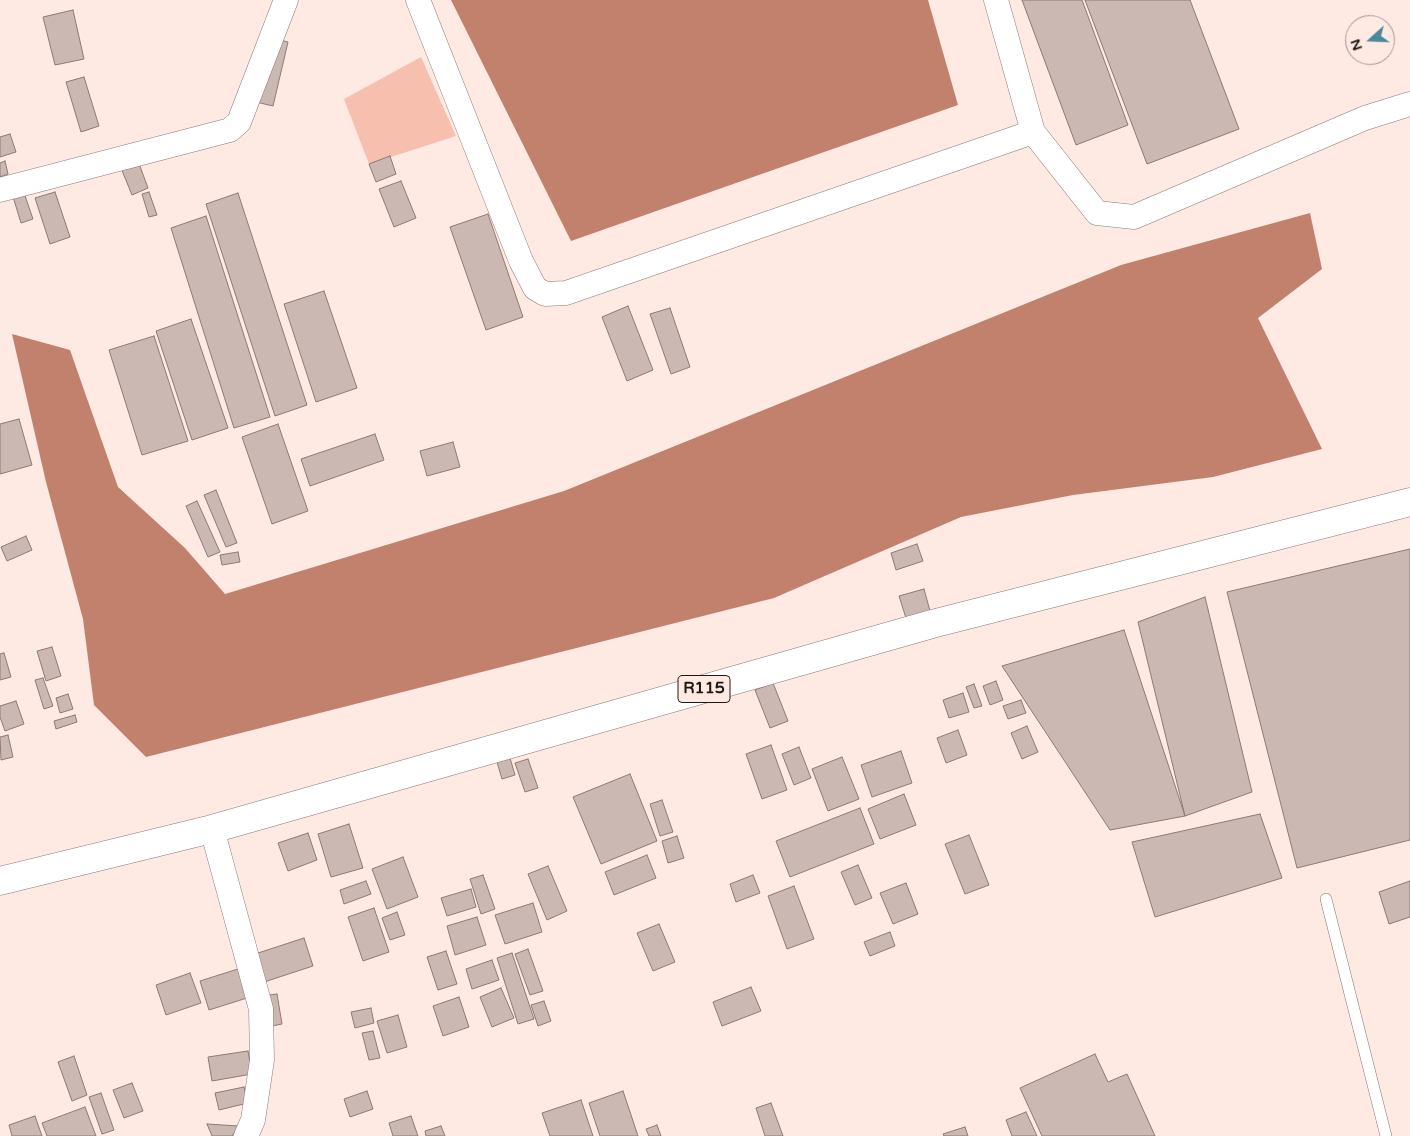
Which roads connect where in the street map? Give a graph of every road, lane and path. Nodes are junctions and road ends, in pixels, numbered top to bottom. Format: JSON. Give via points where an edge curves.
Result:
{"nodes":[{"id":1,"x":286,"y":0,"type":"edge"},
{"id":2,"x":418,"y":0,"type":"edge"},
{"id":3,"x":996,"y":0,"type":"edge"},
{"id":4,"x":1410,"y":104,"type":"edge"},
{"id":5,"x":1033,"y":132,"type":"junction"},
{"id":6,"x":0,"y":190,"type":"edge"},
{"id":7,"x":1410,"y":502,"type":"edge"},
{"id":8,"x":212,"y":830,"type":"junction"},
{"id":9,"x":0,"y":881,"type":"edge"},
{"id":10,"x":1326,"y":898,"type":"dead end"},
{"id":11,"x":246,"y":1136,"type":"edge"},
{"id":12,"x":1386,"y":1136,"type":"edge"}],
"edges":[{"from":1,"to":6,"type":"street","via":[[239,122],[230,130]]},
{"from":2,"to":5,"type":"street","via":[[521,261],[535,288],[545,294],[566,293]]},
{"from":3,"to":5,"type":"street"},
{"from":4,"to":5,"type":"street","via":[[1365,118],[1134,217],[1097,213]]},
{"from":7,"to":8,"type":"main road","number":"R115","via":[[932,624]]},
{"from":8,"to":9,"type":"main road","number":"R115"},
{"from":8,"to":11,"type":"street","via":[[261,1008],[262,1060],[253,1120]]},
{"from":10,"to":12,"type":"lane"}]}
